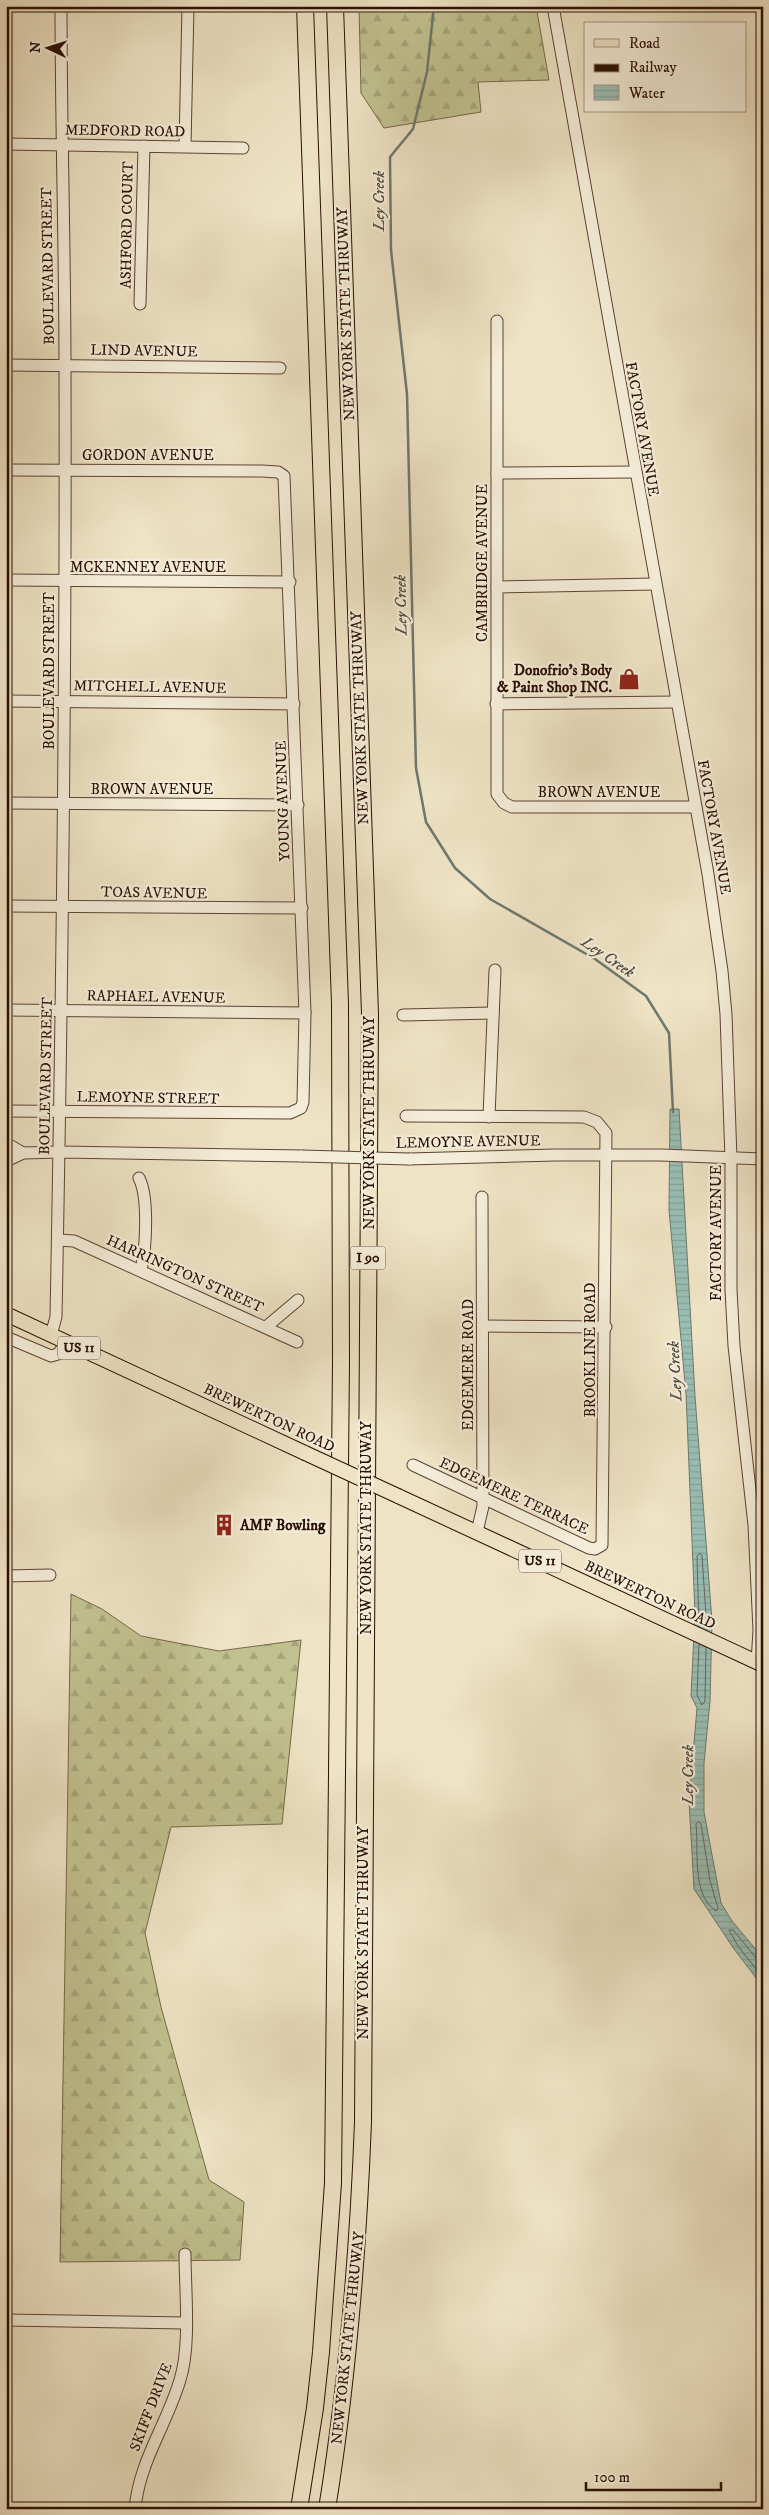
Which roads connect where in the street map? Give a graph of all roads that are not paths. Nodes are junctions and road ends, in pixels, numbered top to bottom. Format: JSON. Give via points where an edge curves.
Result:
{"nodes":[{"id":1,"x":61,"y":6,"type":"edge"},
{"id":2,"x":188,"y":6,"type":"edge"},
{"id":3,"x":305,"y":6,"type":"edge"},
{"id":4,"x":335,"y":6,"type":"edge"},
{"id":5,"x":553,"y":6,"type":"edge"},
{"id":6,"x":6,"y":144,"type":"edge"},
{"id":7,"x":61,"y":145,"type":"junction"},
{"id":8,"x":144,"y":146,"type":"junction"},
{"id":9,"x":185,"y":146,"type":"junction"},
{"id":10,"x":243,"y":148,"type":"dead end"},
{"id":11,"x":140,"y":304,"type":"dead end"},
{"id":12,"x":497,"y":321,"type":"dead end"},
{"id":13,"x":6,"y":365,"type":"edge"},
{"id":14,"x":65,"y":365,"type":"junction"},
{"id":15,"x":280,"y":368,"type":"dead end"},
{"id":16,"x":6,"y":470,"type":"edge"},
{"id":17,"x":65,"y":470,"type":"junction"},
{"id":18,"x":634,"y":472,"type":"junction"},
{"id":19,"x":497,"y":473,"type":"junction"},
{"id":20,"x":286,"y":480,"type":"joint"},
{"id":21,"x":6,"y":580,"type":"edge"},
{"id":22,"x":65,"y":581,"type":"junction"},
{"id":23,"x":290,"y":582,"type":"junction"},
{"id":24,"x":655,"y":584,"type":"junction"},
{"id":25,"x":497,"y":587,"type":"junction"},
{"id":26,"x":6,"y":701,"type":"edge"},
{"id":27,"x":64,"y":702,"type":"junction"},
{"id":28,"x":676,"y":702,"type":"junction"},
{"id":29,"x":294,"y":704,"type":"junction"},
{"id":30,"x":496,"y":704,"type":"junction"},
{"id":31,"x":6,"y":803,"type":"edge"},
{"id":32,"x":64,"y":803,"type":"junction"},
{"id":33,"x":504,"y":803,"type":"joint"},
{"id":34,"x":298,"y":805,"type":"junction"},
{"id":35,"x":695,"y":807,"type":"junction"},
{"id":36,"x":6,"y":906,"type":"edge"},
{"id":37,"x":63,"y":907,"type":"junction"},
{"id":38,"x":302,"y":908,"type":"junction"},
{"id":39,"x":495,"y":970,"type":"dead end"},
{"id":40,"x":6,"y":1010,"type":"edge"},
{"id":41,"x":62,"y":1010,"type":"junction"},
{"id":42,"x":305,"y":1013,"type":"junction"},
{"id":43,"x":493,"y":1014,"type":"junction"},
{"id":44,"x":403,"y":1015,"type":"dead end"},
{"id":45,"x":6,"y":1112,"type":"edge"},
{"id":46,"x":61,"y":1112,"type":"junction"},
{"id":47,"x":290,"y":1113,"type":"joint"},
{"id":48,"x":406,"y":1116,"type":"dead end"},
{"id":49,"x":489,"y":1117,"type":"junction"},
{"id":50,"x":6,"y":1146,"type":"edge"},
{"id":51,"x":60,"y":1152,"type":"junction"},
{"id":52,"x":23,"y":1154,"type":"junction"},
{"id":53,"x":607,"y":1155,"type":"junction"},
{"id":54,"x":731,"y":1159,"type":"junction"},
{"id":55,"x":763,"y":1159,"type":"edge"},
{"id":56,"x":6,"y":1161,"type":"edge"},
{"id":57,"x":139,"y":1178,"type":"dead end"},
{"id":58,"x":482,"y":1197,"type":"dead end"},
{"id":59,"x":58,"y":1240,"type":"junction"},
{"id":60,"x":141,"y":1270,"type":"junction"},
{"id":61,"x":298,"y":1300,"type":"dead end"},
{"id":62,"x":8,"y":1318,"type":"edge"},
{"id":63,"x":482,"y":1326,"type":"junction"},
{"id":64,"x":266,"y":1327,"type":"junction"},
{"id":65,"x":606,"y":1327,"type":"junction"},
{"id":66,"x":51,"y":1335,"type":"junction"},
{"id":67,"x":6,"y":1337,"type":"edge"},
{"id":68,"x":67,"y":1342,"type":"junction"},
{"id":69,"x":297,"y":1342,"type":"dead end"},
{"id":70,"x":414,"y":1466,"type":"dead end"},
{"id":71,"x":483,"y":1498,"type":"junction"},
{"id":72,"x":477,"y":1532,"type":"junction"},
{"id":73,"x":602,"y":1545,"type":"joint"},
{"id":74,"x":6,"y":1576,"type":"edge"},
{"id":75,"x":50,"y":1576,"type":"dead end"},
{"id":76,"x":760,"y":1664,"type":"edge"},
{"id":77,"x":185,"y":2254,"type":"dead end"},
{"id":78,"x":6,"y":2320,"type":"edge"},
{"id":79,"x":185,"y":2323,"type":"junction"},
{"id":80,"x":135,"y":2509,"type":"edge"},
{"id":81,"x":299,"y":2509,"type":"edge"},
{"id":82,"x":327,"y":2509,"type":"edge"}],
"edges":[{"from":1,"to":7,"type":"street","name":"BOULEVARD STREET"},
{"from":2,"to":9,"type":"street"},
{"from":3,"to":81,"type":"highway","name":"NEW YORK STATE THRUWAY","number":"I 90","via":[[340,994],[341,1363],[333,2184],[320,2361]]},
{"from":4,"to":82,"type":"highway","name":"NEW YORK STATE THRUWAY","number":"I 90","via":[[370,1014],[363,2122],[349,2352]]},
{"from":5,"to":18,"type":"street","name":"FACTORY AVENUE"},
{"from":6,"to":7,"type":"street","name":"MEDFORD ROAD"},
{"from":7,"to":8,"type":"street","name":"MEDFORD ROAD"},
{"from":7,"to":14,"type":"street","name":"BOULEVARD STREET"},
{"from":8,"to":9,"type":"street","name":"MEDFORD ROAD"},
{"from":8,"to":11,"type":"street","name":"ASHFORD COURT"},
{"from":9,"to":10,"type":"street","name":"MEDFORD ROAD"},
{"from":12,"to":19,"type":"street","name":"CAMBRIDGE AVENUE"},
{"from":13,"to":14,"type":"street","name":"LIND AVENUE"},
{"from":14,"to":15,"type":"street","name":"LIND AVENUE"},
{"from":14,"to":17,"type":"street","name":"BOULEVARD STREET"},
{"from":16,"to":17,"type":"street","name":"GORDON AVENUE"},
{"from":17,"to":20,"type":"street","name":"GORDON AVENUE","via":[[262,470],[278,472]]},
{"from":17,"to":22,"type":"street","name":"BOULEVARD STREET"},
{"from":18,"to":19,"type":"street"},
{"from":18,"to":24,"type":"street","name":"FACTORY AVENUE"},
{"from":19,"to":25,"type":"street","name":"CAMBRIDGE AVENUE"},
{"from":20,"to":23,"type":"street","name":"YOUNG AVENUE"},
{"from":21,"to":22,"type":"street","name":"MCKENNEY AVENUE"},
{"from":22,"to":23,"type":"street","name":"MCKENNEY AVENUE"},
{"from":22,"to":27,"type":"street","name":"BOULEVARD STREET"},
{"from":23,"to":29,"type":"street","name":"YOUNG AVENUE"},
{"from":24,"to":25,"type":"street"},
{"from":24,"to":28,"type":"street","name":"FACTORY AVENUE"},
{"from":25,"to":30,"type":"street","name":"CAMBRIDGE AVENUE"},
{"from":26,"to":27,"type":"street","name":"MITCHELL AVENUE"},
{"from":27,"to":29,"type":"street","name":"MITCHELL AVENUE"},
{"from":27,"to":32,"type":"street","name":"BOULEVARD STREET"},
{"from":28,"to":30,"type":"street"},
{"from":28,"to":35,"type":"street","name":"FACTORY AVENUE"},
{"from":29,"to":34,"type":"street","name":"YOUNG AVENUE"},
{"from":30,"to":33,"type":"street","name":"CAMBRIDGE AVENUE","via":[[495,786]]},
{"from":31,"to":32,"type":"street","name":"BROWN AVENUE"},
{"from":32,"to":34,"type":"street","name":"BROWN AVENUE"},
{"from":32,"to":37,"type":"street","name":"BOULEVARD STREET"},
{"from":33,"to":35,"type":"street","name":"BROWN AVENUE","via":[[512,807]]},
{"from":34,"to":38,"type":"street","name":"YOUNG AVENUE"},
{"from":35,"to":54,"type":"street","name":"FACTORY AVENUE","via":[[722,971]]},
{"from":36,"to":37,"type":"street","name":"TOAS AVENUE"},
{"from":37,"to":38,"type":"street","name":"TOAS AVENUE"},
{"from":37,"to":41,"type":"street","name":"BOULEVARD STREET"},
{"from":38,"to":42,"type":"street","name":"YOUNG AVENUE"},
{"from":39,"to":43,"type":"street"},
{"from":40,"to":41,"type":"street","name":"RAPHAEL AVENUE"},
{"from":41,"to":42,"type":"street","name":"RAPHAEL AVENUE"},
{"from":41,"to":46,"type":"street","name":"BOULEVARD STREET"},
{"from":42,"to":47,"type":"street","name":"YOUNG AVENUE","via":[[303,1102],[301,1108]]},
{"from":43,"to":44,"type":"street"},
{"from":43,"to":49,"type":"street"},
{"from":45,"to":46,"type":"street","name":"LEMOYNE STREET"},
{"from":46,"to":47,"type":"street","name":"LEMOYNE STREET"},
{"from":46,"to":51,"type":"street","name":"BOULEVARD STREET"},
{"from":48,"to":49,"type":"street"},
{"from":49,"to":53,"type":"street","via":[[591,1119],[606,1133]]},
{"from":50,"to":52,"type":"street","name":"LEMOYNE AVENUE"},
{"from":51,"to":52,"type":"street","name":"LEMOYNE AVENUE"},
{"from":51,"to":53,"type":"street","name":"LEMOYNE AVENUE","bridge":true,"via":[[409,1159]]},
{"from":51,"to":59,"type":"street","name":"BOULEVARD STREET"},
{"from":52,"to":56,"type":"street","name":"LEMOYNE AVENUE"},
{"from":53,"to":54,"type":"street","name":"LEMOYNE AVENUE"},
{"from":53,"to":65,"type":"street","name":"BROOKLINE ROAD"},
{"from":54,"to":55,"type":"street","name":"LEMOYNE AVENUE"},
{"from":54,"to":76,"type":"street","name":"FACTORY AVENUE","via":[[734,1346],[754,1525]]},
{"from":57,"to":60,"type":"street","via":[[144,1198]]},
{"from":58,"to":63,"type":"street","name":"EDGEMERE ROAD"},
{"from":59,"to":60,"type":"street","name":"HARRINGTON STREET","via":[[74,1241]]},
{"from":59,"to":66,"type":"street","name":"BOULEVARD STREET","via":[[56,1318]]},
{"from":60,"to":64,"type":"street","name":"HARRINGTON STREET"},
{"from":61,"to":64,"type":"street"},
{"from":62,"to":66,"type":"main road","name":"BREWERTON ROAD","number":"US 11"},
{"from":63,"to":65,"type":"street"},
{"from":63,"to":71,"type":"street","name":"EDGEMERE ROAD"},
{"from":64,"to":69,"type":"street","name":"HARRINGTON STREET"},
{"from":65,"to":73,"type":"street","name":"BROOKLINE ROAD"},
{"from":66,"to":68,"type":"main road","name":"BREWERTON ROAD","number":"US 11"},
{"from":67,"to":68,"type":"street","via":[[51,1356],[58,1354]]},
{"from":68,"to":72,"type":"main road","name":"BREWERTON ROAD","number":"US 11","bridge":true},
{"from":70,"to":71,"type":"street","name":"EDGEMERE TERRACE"},
{"from":71,"to":72,"type":"street","name":"EDGEMERE ROAD"},
{"from":71,"to":73,"type":"street","name":"EDGEMERE TERRACE","via":[[589,1548]]},
{"from":72,"to":76,"type":"main road","name":"BREWERTON ROAD","number":"US 11"},
{"from":74,"to":75,"type":"street"},
{"from":77,"to":79,"type":"street","name":"SKIFF DRIVE"},
{"from":78,"to":79,"type":"street"},
{"from":79,"to":80,"type":"street","name":"SKIFF DRIVE","via":[[185,2356],[180,2380],[141,2474]]}]}
